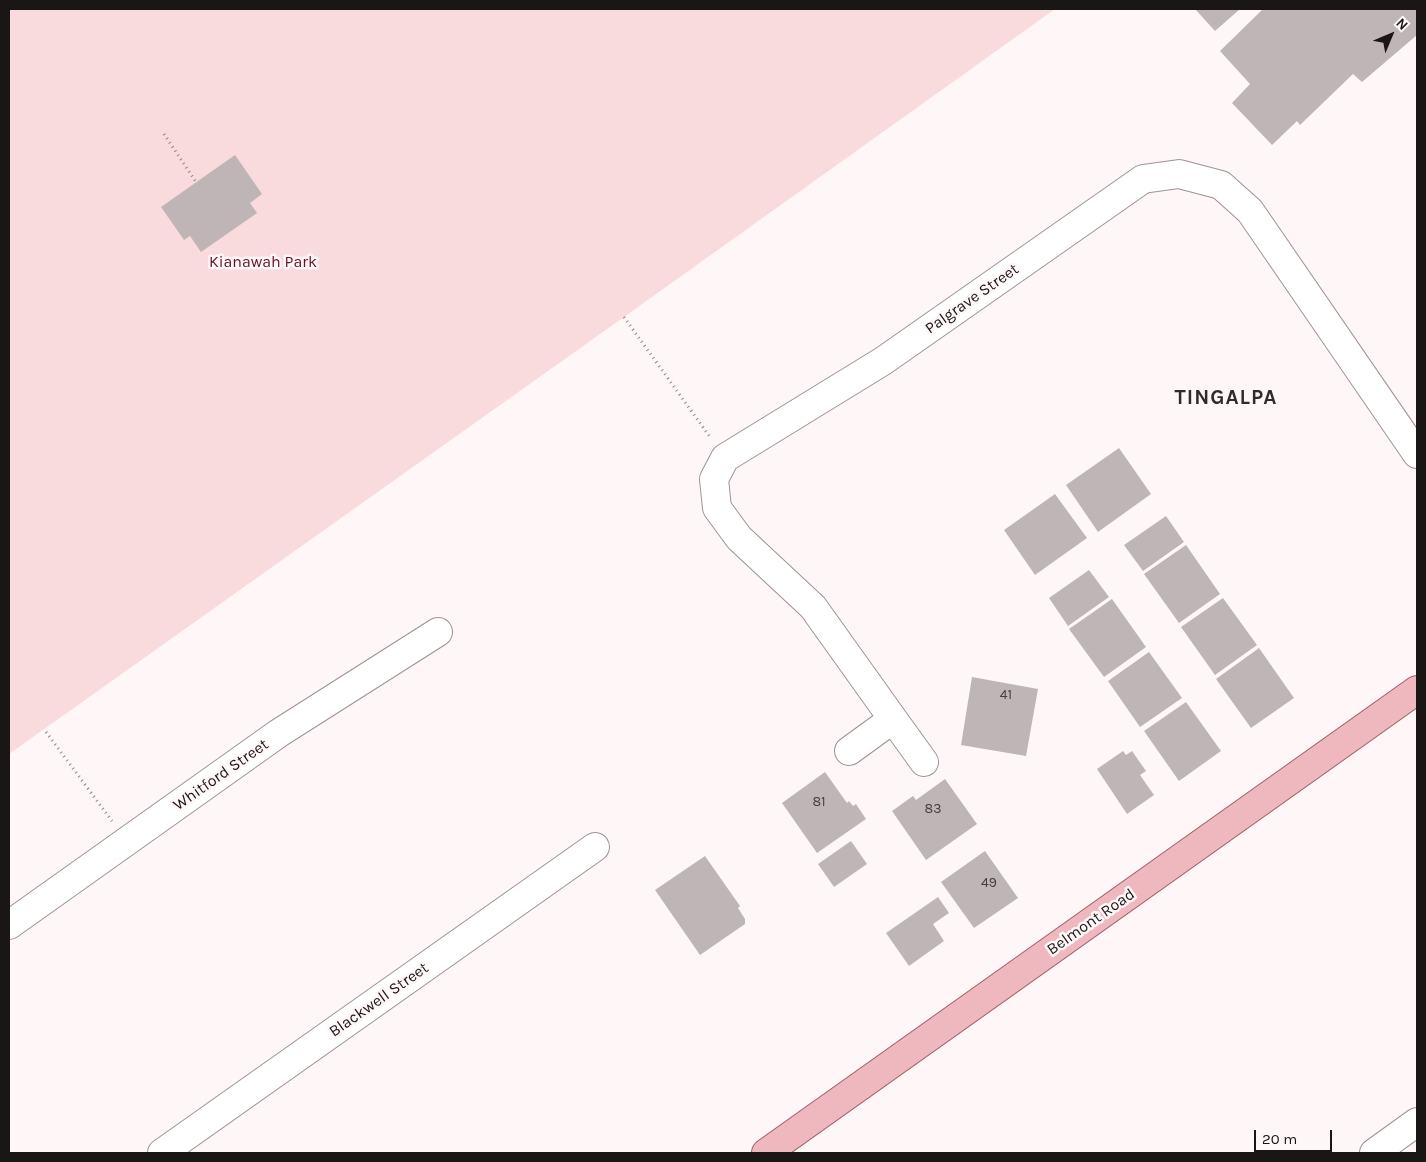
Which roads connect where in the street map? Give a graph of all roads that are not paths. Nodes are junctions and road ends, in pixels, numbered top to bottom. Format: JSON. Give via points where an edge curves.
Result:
{"nodes":[{"id":1,"x":1417,"y":454,"type":"edge"},
{"id":2,"x":438,"y":632,"type":"dead end"},
{"id":3,"x":1417,"y":690,"type":"edge"},
{"id":4,"x":893,"y":719,"type":"junction"},
{"id":5,"x":849,"y":751,"type":"dead end"},
{"id":6,"x":924,"y":762,"type":"dead end"},
{"id":7,"x":595,"y":847,"type":"dead end"},
{"id":8,"x":9,"y":926,"type":"edge"},
{"id":9,"x":1417,"y":1122,"type":"edge"},
{"id":10,"x":162,"y":1153,"type":"edge"},
{"id":11,"x":766,"y":1153,"type":"edge"},
{"id":12,"x":1374,"y":1153,"type":"edge"}],
"edges":[{"from":1,"to":4,"type":"street","name":"Palgrave Street","via":[[1250,211],[1220,185],[1178,174],[1143,179],[883,361],[725,458],[714,479],[717,508],[739,538],[814,607]]},
{"from":2,"to":8,"type":"street","name":"Whitford Street","via":[[278,734]]},
{"from":3,"to":11,"type":"main road","name":"Belmont Road"},
{"from":4,"to":5,"type":"street"},
{"from":4,"to":6,"type":"street"},
{"from":7,"to":10,"type":"street","name":"Blackwell Street"},
{"from":9,"to":12,"type":"street"}]}
